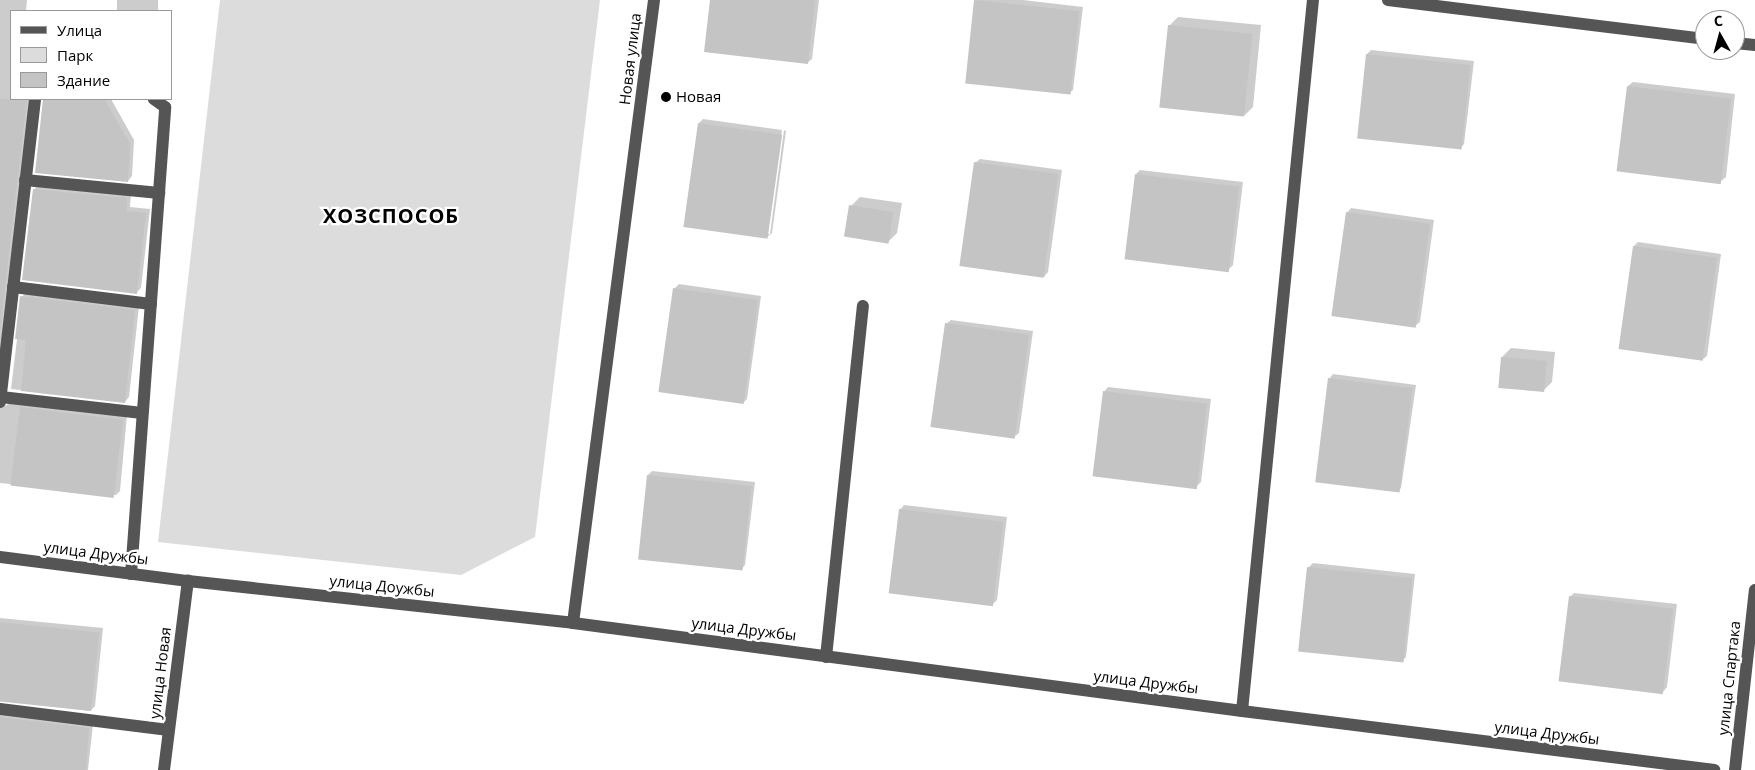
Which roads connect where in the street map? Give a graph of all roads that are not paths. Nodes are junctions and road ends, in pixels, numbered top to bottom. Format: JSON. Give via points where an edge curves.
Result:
{"nodes":[{"id":1,"x":654,"y":0,"type":"edge"},
{"id":2,"x":1313,"y":0,"type":"edge"},
{"id":3,"x":1388,"y":0,"type":"edge"},
{"id":4,"x":1422,"y":2,"type":"edge"},
{"id":5,"x":1695,"y":38,"type":"edge"},
{"id":6,"x":35,"y":100,"type":"edge"},
{"id":7,"x":155,"y":100,"type":"edge"},
{"id":8,"x":25,"y":180,"type":"junction"},
{"id":9,"x":159,"y":193,"type":"junction"},
{"id":10,"x":13,"y":287,"type":"junction"},
{"id":11,"x":150,"y":304,"type":"junction"},
{"id":12,"x":863,"y":306,"type":"dead end"},
{"id":13,"x":0,"y":397,"type":"edge"},
{"id":14,"x":0,"y":402,"type":"edge"},
{"id":15,"x":142,"y":413,"type":"junction"},
{"id":16,"x":0,"y":556,"type":"edge"},
{"id":17,"x":130,"y":574,"type":"junction"},
{"id":18,"x":188,"y":581,"type":"junction"},
{"id":19,"x":1755,"y":590,"type":"edge"},
{"id":20,"x":573,"y":623,"type":"junction"},
{"id":21,"x":826,"y":657,"type":"junction"},
{"id":22,"x":0,"y":708,"type":"edge"},
{"id":23,"x":1242,"y":711,"type":"junction"},
{"id":24,"x":169,"y":730,"type":"junction"},
{"id":25,"x":164,"y":770,"type":"edge"},
{"id":26,"x":1714,"y":770,"type":"edge"},
{"id":27,"x":1735,"y":770,"type":"edge"}],
"edges":[{"from":1,"to":20,"type":"street","name":"Новая улица"},
{"from":2,"to":23,"type":"street"},
{"from":3,"to":4,"type":"street"},
{"from":4,"to":5,"type":"street"},
{"from":6,"to":8,"type":"street"},
{"from":7,"to":9,"type":"street","via":[[165,108]]},
{"from":8,"to":9,"type":"street"},
{"from":8,"to":10,"type":"street"},
{"from":9,"to":11,"type":"street"},
{"from":10,"to":11,"type":"street"},
{"from":10,"to":13,"type":"street"},
{"from":11,"to":15,"type":"street"},
{"from":12,"to":21,"type":"street"},
{"from":13,"to":14,"type":"street"},
{"from":13,"to":15,"type":"street"},
{"from":15,"to":17,"type":"street"},
{"from":16,"to":17,"type":"street","name":"улица Дружбы"},
{"from":17,"to":18,"type":"street","name":"улица Дружбы"},
{"from":18,"to":20,"type":"street","name":"улица Доужбы"},
{"from":18,"to":24,"type":"street","name":"улица Новая"},
{"from":19,"to":27,"type":"street","name":"улица Спартака"},
{"from":20,"to":21,"type":"street","name":"улица Дружбы"},
{"from":21,"to":23,"type":"street","name":"улица Дружбы"},
{"from":22,"to":24,"type":"street"},
{"from":23,"to":26,"type":"street","name":"улица Дружбы"},
{"from":24,"to":25,"type":"street","name":"улица Новая"}]}
